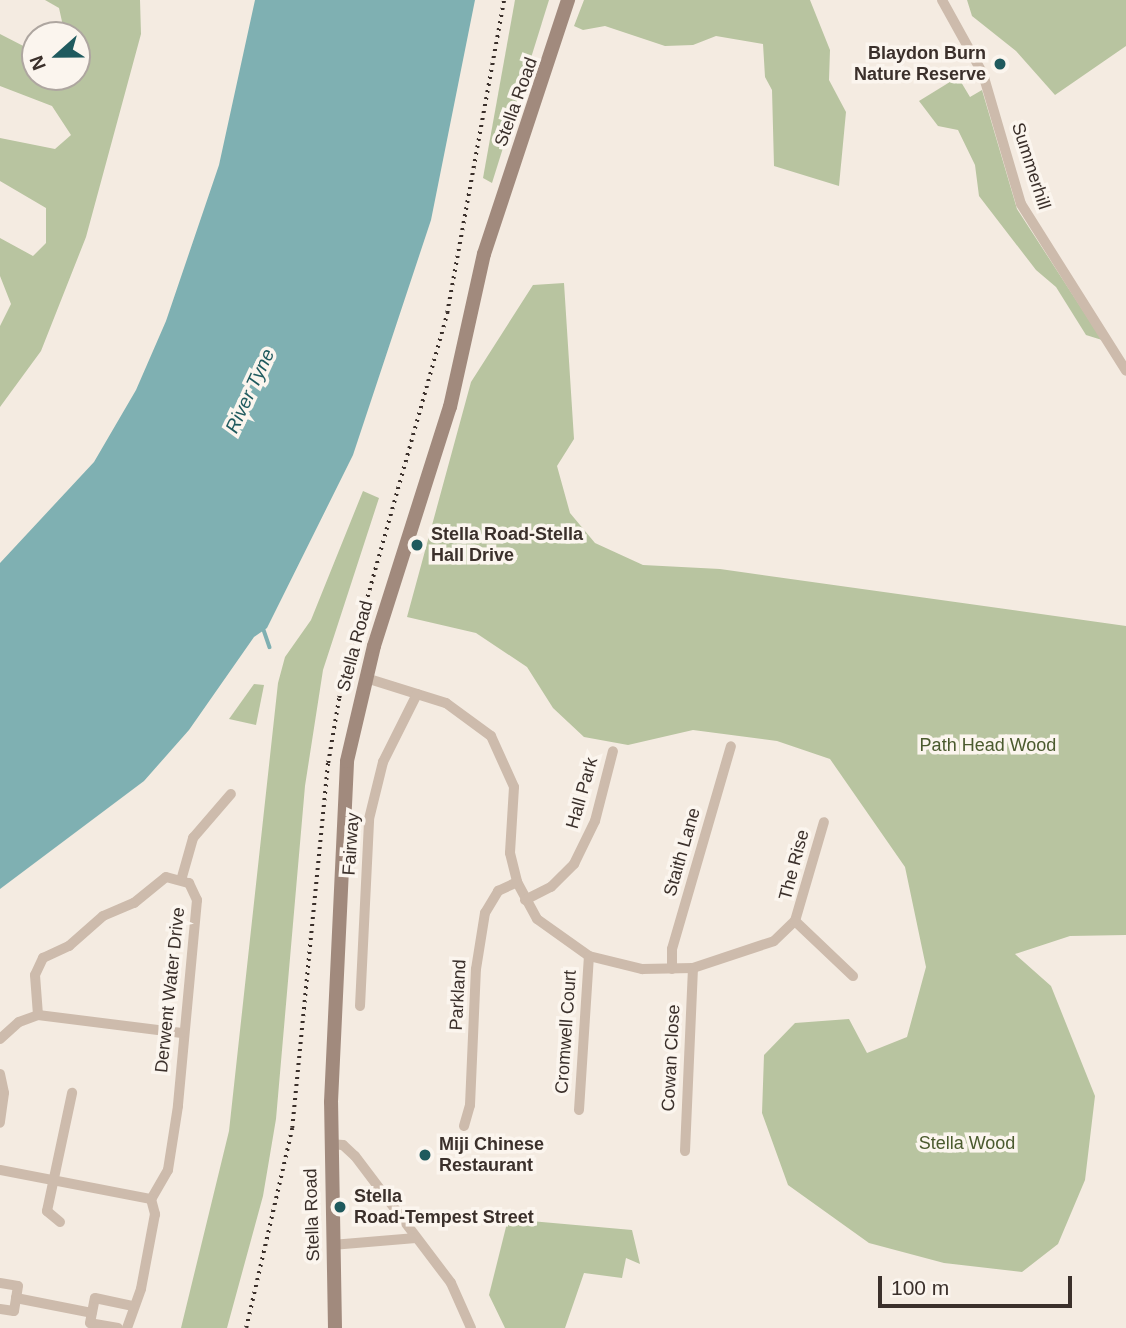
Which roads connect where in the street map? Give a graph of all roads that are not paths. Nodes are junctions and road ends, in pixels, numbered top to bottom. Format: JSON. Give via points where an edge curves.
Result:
{"nodes":[{"id":1,"x":568,"y":0,"type":"edge"},
{"id":2,"x":942,"y":0,"type":"edge"},
{"id":3,"x":1126,"y":371,"type":"edge"},
{"id":4,"x":366,"y":678,"type":"junction"},
{"id":5,"x":417,"y":694,"type":"junction"},
{"id":6,"x":731,"y":746,"type":"dead end"},
{"id":7,"x":613,"y":751,"type":"dead end"},
{"id":8,"x":231,"y":794,"type":"dead end"},
{"id":9,"x":824,"y":822,"type":"dead end"},
{"id":10,"x":182,"y":877,"type":"junction"},
{"id":11,"x":517,"y":882,"type":"junction"},
{"id":12,"x":525,"y":901,"type":"junction"},
{"id":13,"x":795,"y":921,"type":"junction"},
{"id":14,"x":589,"y":956,"type":"junction"},
{"id":15,"x":693,"y":968,"type":"junction"},
{"id":16,"x":672,"y":969,"type":"junction"},
{"id":17,"x":853,"y":976,"type":"dead end"},
{"id":18,"x":360,"y":1006,"type":"dead end"},
{"id":19,"x":38,"y":1015,"type":"junction"},
{"id":20,"x":183,"y":1033,"type":"junction"},
{"id":21,"x":0,"y":1038,"type":"edge"},
{"id":22,"x":0,"y":1074,"type":"edge"},
{"id":23,"x":72,"y":1093,"type":"dead end"},
{"id":24,"x":579,"y":1110,"type":"dead end"},
{"id":25,"x":0,"y":1123,"type":"edge"},
{"id":26,"x":464,"y":1126,"type":"dead end"},
{"id":27,"x":330,"y":1144,"type":"junction"},
{"id":28,"x":685,"y":1151,"type":"dead end"},
{"id":29,"x":0,"y":1170,"type":"edge"},
{"id":30,"x":51,"y":1182,"type":"junction"},
{"id":31,"x":152,"y":1199,"type":"junction"},
{"id":32,"x":60,"y":1222,"type":"dead end"},
{"id":33,"x":416,"y":1238,"type":"junction"},
{"id":34,"x":332,"y":1245,"type":"junction"},
{"id":35,"x":0,"y":1283,"type":"edge"},
{"id":36,"x":16,"y":1298,"type":"junction"},
{"id":37,"x":132,"y":1306,"type":"junction"},
{"id":38,"x":0,"y":1309,"type":"edge"},
{"id":39,"x":92,"y":1313,"type":"junction"},
{"id":40,"x":118,"y":1328,"type":"edge"},
{"id":41,"x":127,"y":1328,"type":"edge"},
{"id":42,"x":339,"y":1328,"type":"edge"},
{"id":43,"x":471,"y":1328,"type":"edge"}],
"edges":[{"from":1,"to":4,"type":"main road","name":"Stella Road","via":[[484,254],[450,407]]},
{"from":2,"to":3,"type":"street","name":"Summerhill","via":[[983,74],[1028,218]]},
{"from":4,"to":5,"type":"street"},
{"from":4,"to":27,"type":"main road","name":"Stella Road","via":[[347,761]]},
{"from":5,"to":11,"type":"street","via":[[479,722],[499,748],[514,787],[510,853]]},
{"from":5,"to":18,"type":"street","name":"Fairway","via":[[383,762],[369,819]]},
{"from":6,"to":16,"type":"street","name":"Staith Lane","via":[[671,949]]},
{"from":7,"to":12,"type":"street","name":"Hall Park","via":[[595,821],[574,864],[551,887]]},
{"from":8,"to":10,"type":"street","via":[[193,838]]},
{"from":9,"to":13,"type":"street","name":"The Rise"},
{"from":10,"to":19,"type":"street","name":"Derwent Water Drive","via":[[166,877],[134,903],[103,916],[69,946],[43,958],[35,975]]},
{"from":10,"to":20,"type":"street","name":"Derwent Water Drive","via":[[197,900]]},
{"from":11,"to":12,"type":"street"},
{"from":11,"to":26,"type":"street","name":"Parkland","via":[[490,898],[482,927],[470,1105]]},
{"from":12,"to":14,"type":"street","via":[[548,930]]},
{"from":13,"to":15,"type":"street","via":[[761,947]]},
{"from":13,"to":17,"type":"street","name":"The Rise"},
{"from":14,"to":16,"type":"street","via":[[634,967]]},
{"from":14,"to":24,"type":"street","name":"Cromwell Court"},
{"from":15,"to":16,"type":"street"},
{"from":15,"to":28,"type":"street","name":"Cowan Close"},
{"from":19,"to":20,"type":"street"},
{"from":19,"to":21,"type":"street"},
{"from":20,"to":31,"type":"street","name":"Derwent Water Drive","via":[[168,1170]]},
{"from":22,"to":25,"type":"street","via":[[5,1093]]},
{"from":23,"to":30,"type":"street"},
{"from":27,"to":33,"type":"street","via":[[348,1149]]},
{"from":27,"to":34,"type":"main road","name":"Stella Road"},
{"from":29,"to":30,"type":"street"},
{"from":30,"to":31,"type":"street"},
{"from":30,"to":32,"type":"street","via":[[47,1211]]},
{"from":31,"to":37,"type":"street","name":"Derwent Water Drive","via":[[155,1214],[141,1290]]},
{"from":33,"to":34,"type":"street"},
{"from":33,"to":43,"type":"street","via":[[451,1283]]},
{"from":34,"to":42,"type":"main road","name":"Stella Road"},
{"from":35,"to":36,"type":"street","via":[[18,1286]]},
{"from":36,"to":38,"type":"street","via":[[13,1311]]},
{"from":36,"to":39,"type":"street"},
{"from":37,"to":39,"type":"street","via":[[95,1298]]},
{"from":37,"to":41,"type":"street","name":"Derwent Water Drive"},
{"from":39,"to":40,"type":"street","via":[[90,1323]]}]}
